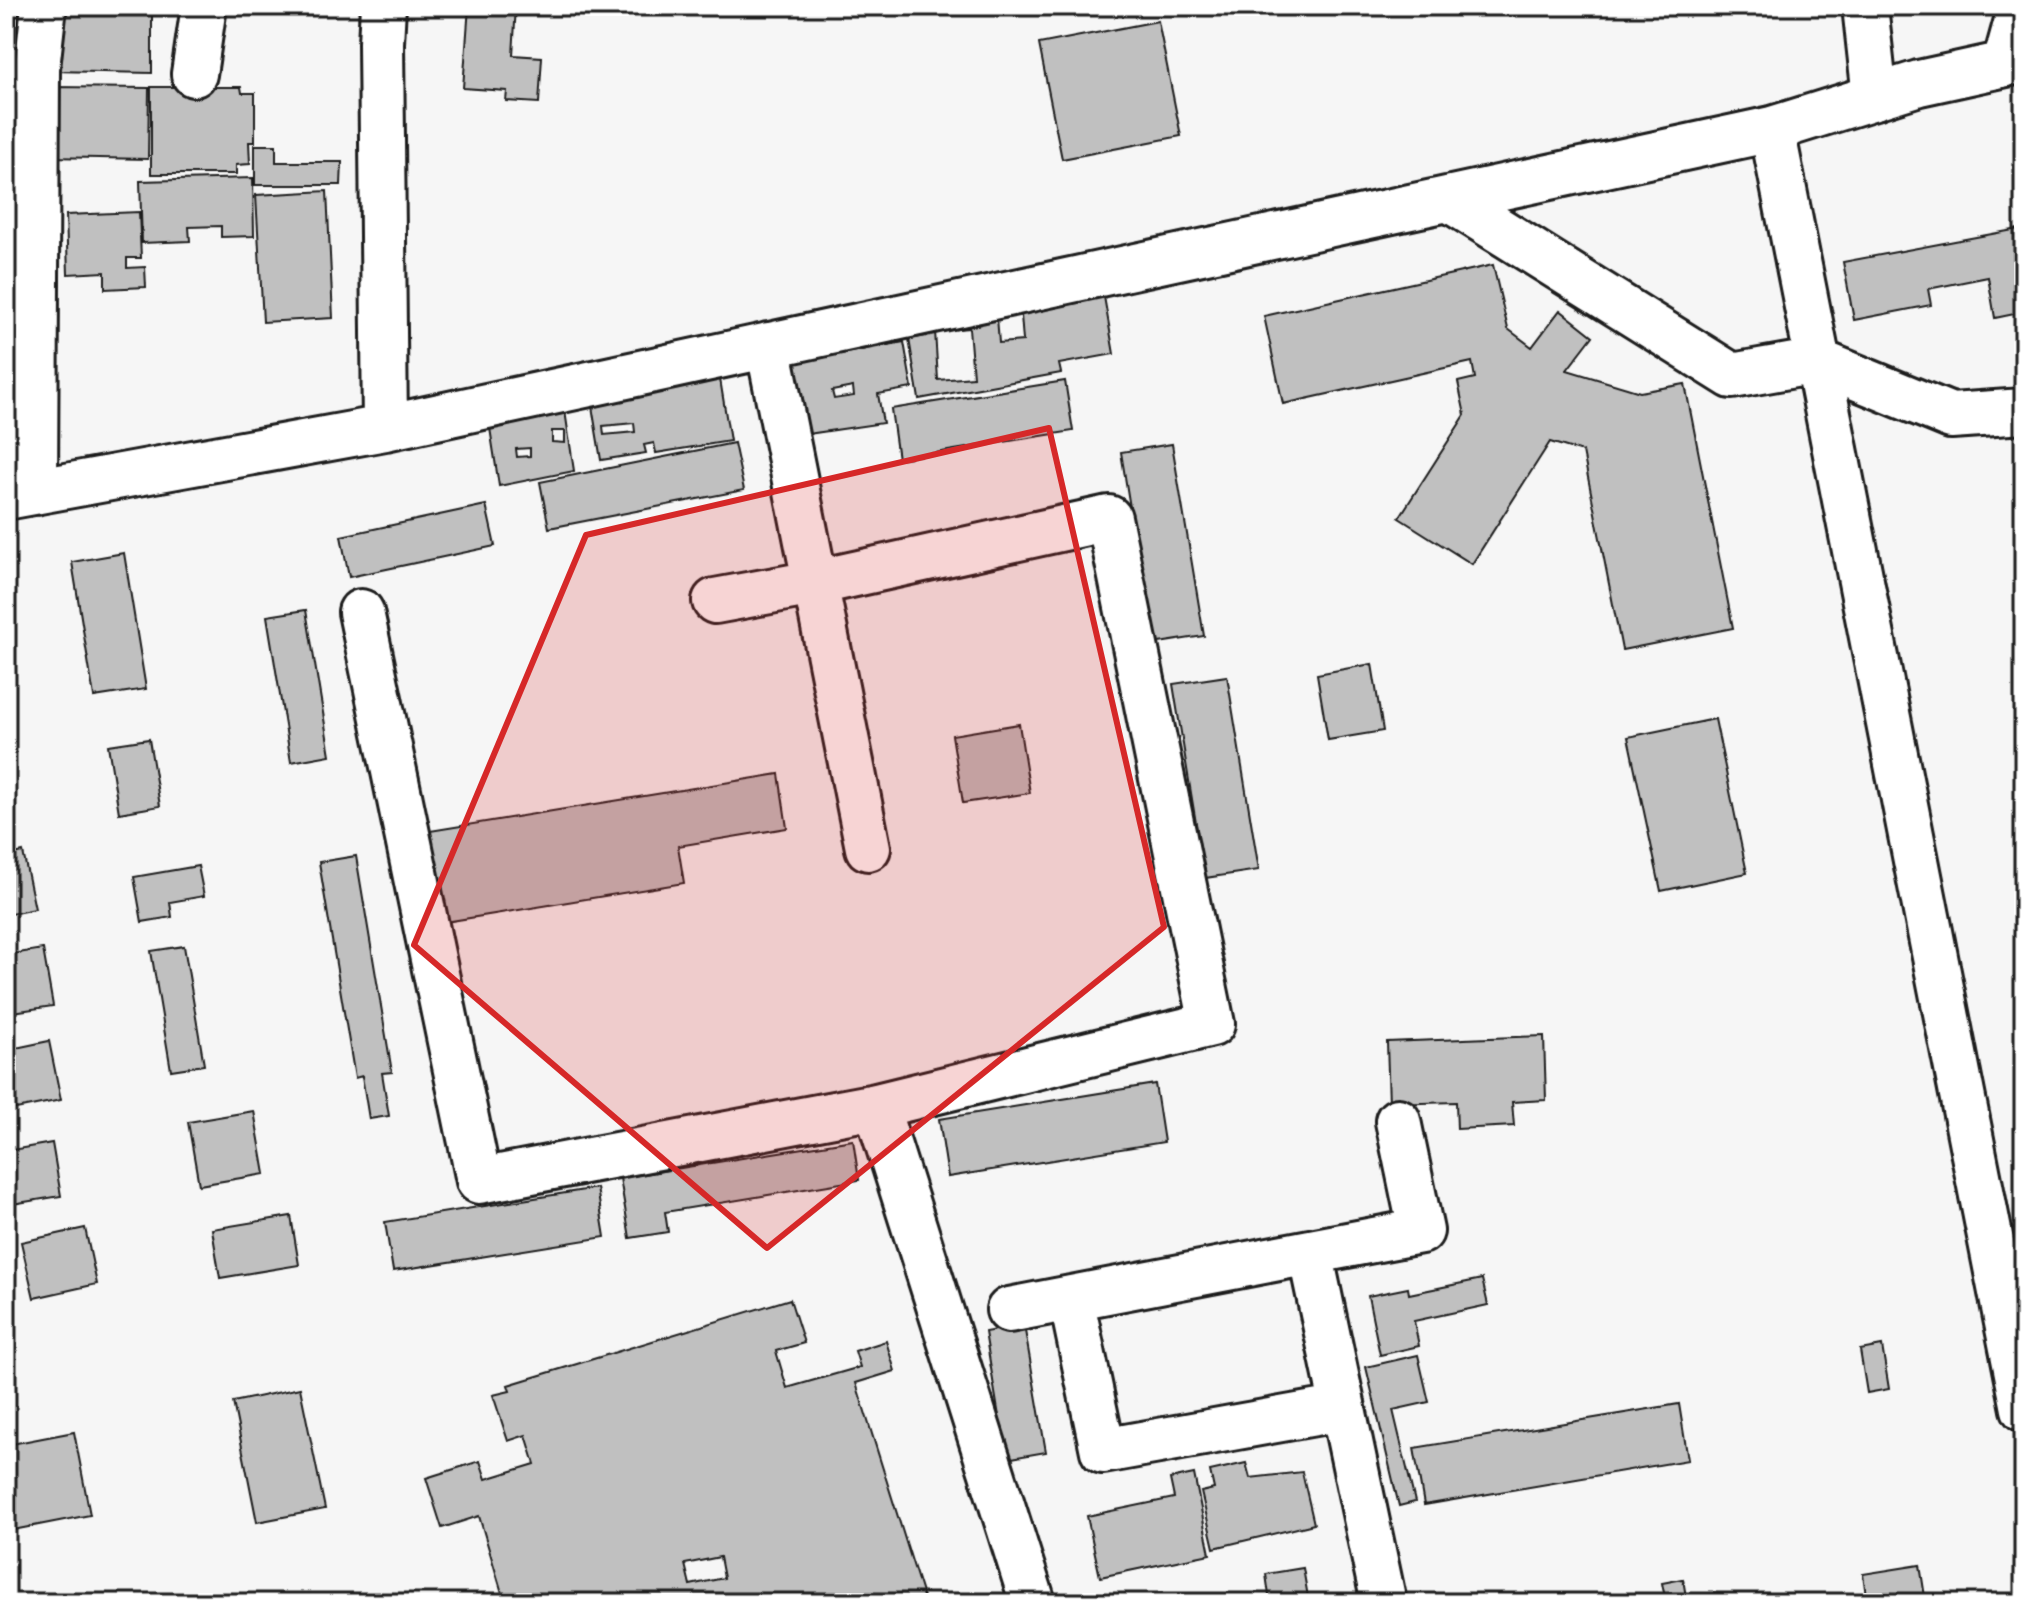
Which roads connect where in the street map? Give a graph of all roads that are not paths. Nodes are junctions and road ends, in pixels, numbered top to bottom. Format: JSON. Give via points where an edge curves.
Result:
{"nodes":[{"id":1,"x":44,"y":6,"type":"edge"},
{"id":2,"x":204,"y":6,"type":"edge"},
{"id":3,"x":383,"y":6,"type":"edge"},
{"id":4,"x":1865,"y":6,"type":"edge"},
{"id":5,"x":2021,"y":6,"type":"edge"},
{"id":6,"x":2014,"y":62,"type":"edge"},
{"id":7,"x":194,"y":74,"type":"dead end"},
{"id":8,"x":1875,"y":97,"type":"junction"},
{"id":9,"x":1772,"y":129,"type":"junction"},
{"id":10,"x":1449,"y":199,"type":"junction"},
{"id":11,"x":768,"y":345,"type":"junction"},
{"id":12,"x":1817,"y":361,"type":"junction"},
{"id":13,"x":2024,"y":411,"type":"edge"},
{"id":14,"x":385,"y":428,"type":"junction"},
{"id":15,"x":20,"y":495,"type":"edge"},
{"id":16,"x":814,"y":583,"type":"junction"},
{"id":17,"x":715,"y":601,"type":"dead end"},
{"id":18,"x":361,"y":612,"type":"dead end"},
{"id":19,"x":868,"y":848,"type":"dead end"},
{"id":20,"x":876,"y":1106,"type":"junction"},
{"id":21,"x":1398,"y":1121,"type":"dead end"},
{"id":22,"x":1310,"y":1252,"type":"junction"},
{"id":23,"x":1071,"y":1298,"type":"junction"},
{"id":24,"x":1009,"y":1310,"type":"dead end"},
{"id":25,"x":1343,"y":1408,"type":"junction"},
{"id":26,"x":2024,"y":1409,"type":"edge"},
{"id":27,"x":1033,"y":1603,"type":"edge"},
{"id":28,"x":1384,"y":1603,"type":"edge"}],
"edges":[{"from":1,"to":15,"type":"street"},
{"from":2,"to":7,"type":"street"},
{"from":3,"to":14,"type":"street"},
{"from":4,"to":8,"type":"street"},
{"from":5,"to":6,"type":"street"},
{"from":6,"to":8,"type":"street"},
{"from":8,"to":9,"type":"street"},
{"from":9,"to":10,"type":"street"},
{"from":9,"to":12,"type":"street"},
{"from":10,"to":11,"type":"street"},
{"from":10,"to":12,"type":"street","via":[[1732,376]]},
{"from":11,"to":14,"type":"street"},
{"from":11,"to":16,"type":"street"},
{"from":12,"to":13,"type":"street","via":[[1951,416]]},
{"from":12,"to":26,"type":"street"},
{"from":14,"to":15,"type":"street"},
{"from":16,"to":17,"type":"street"},
{"from":16,"to":19,"type":"street"},
{"from":16,"to":20,"type":"street","via":[[1109,518],[1212,1024]]},
{"from":18,"to":20,"type":"street","via":[[479,1181]]},
{"from":20,"to":27,"type":"street"},
{"from":21,"to":22,"type":"street","via":[[1421,1231]]},
{"from":22,"to":23,"type":"street"},
{"from":22,"to":25,"type":"street"},
{"from":23,"to":24,"type":"street"},
{"from":23,"to":25,"type":"street","via":[[1103,1451]]},
{"from":25,"to":28,"type":"street"}]}
